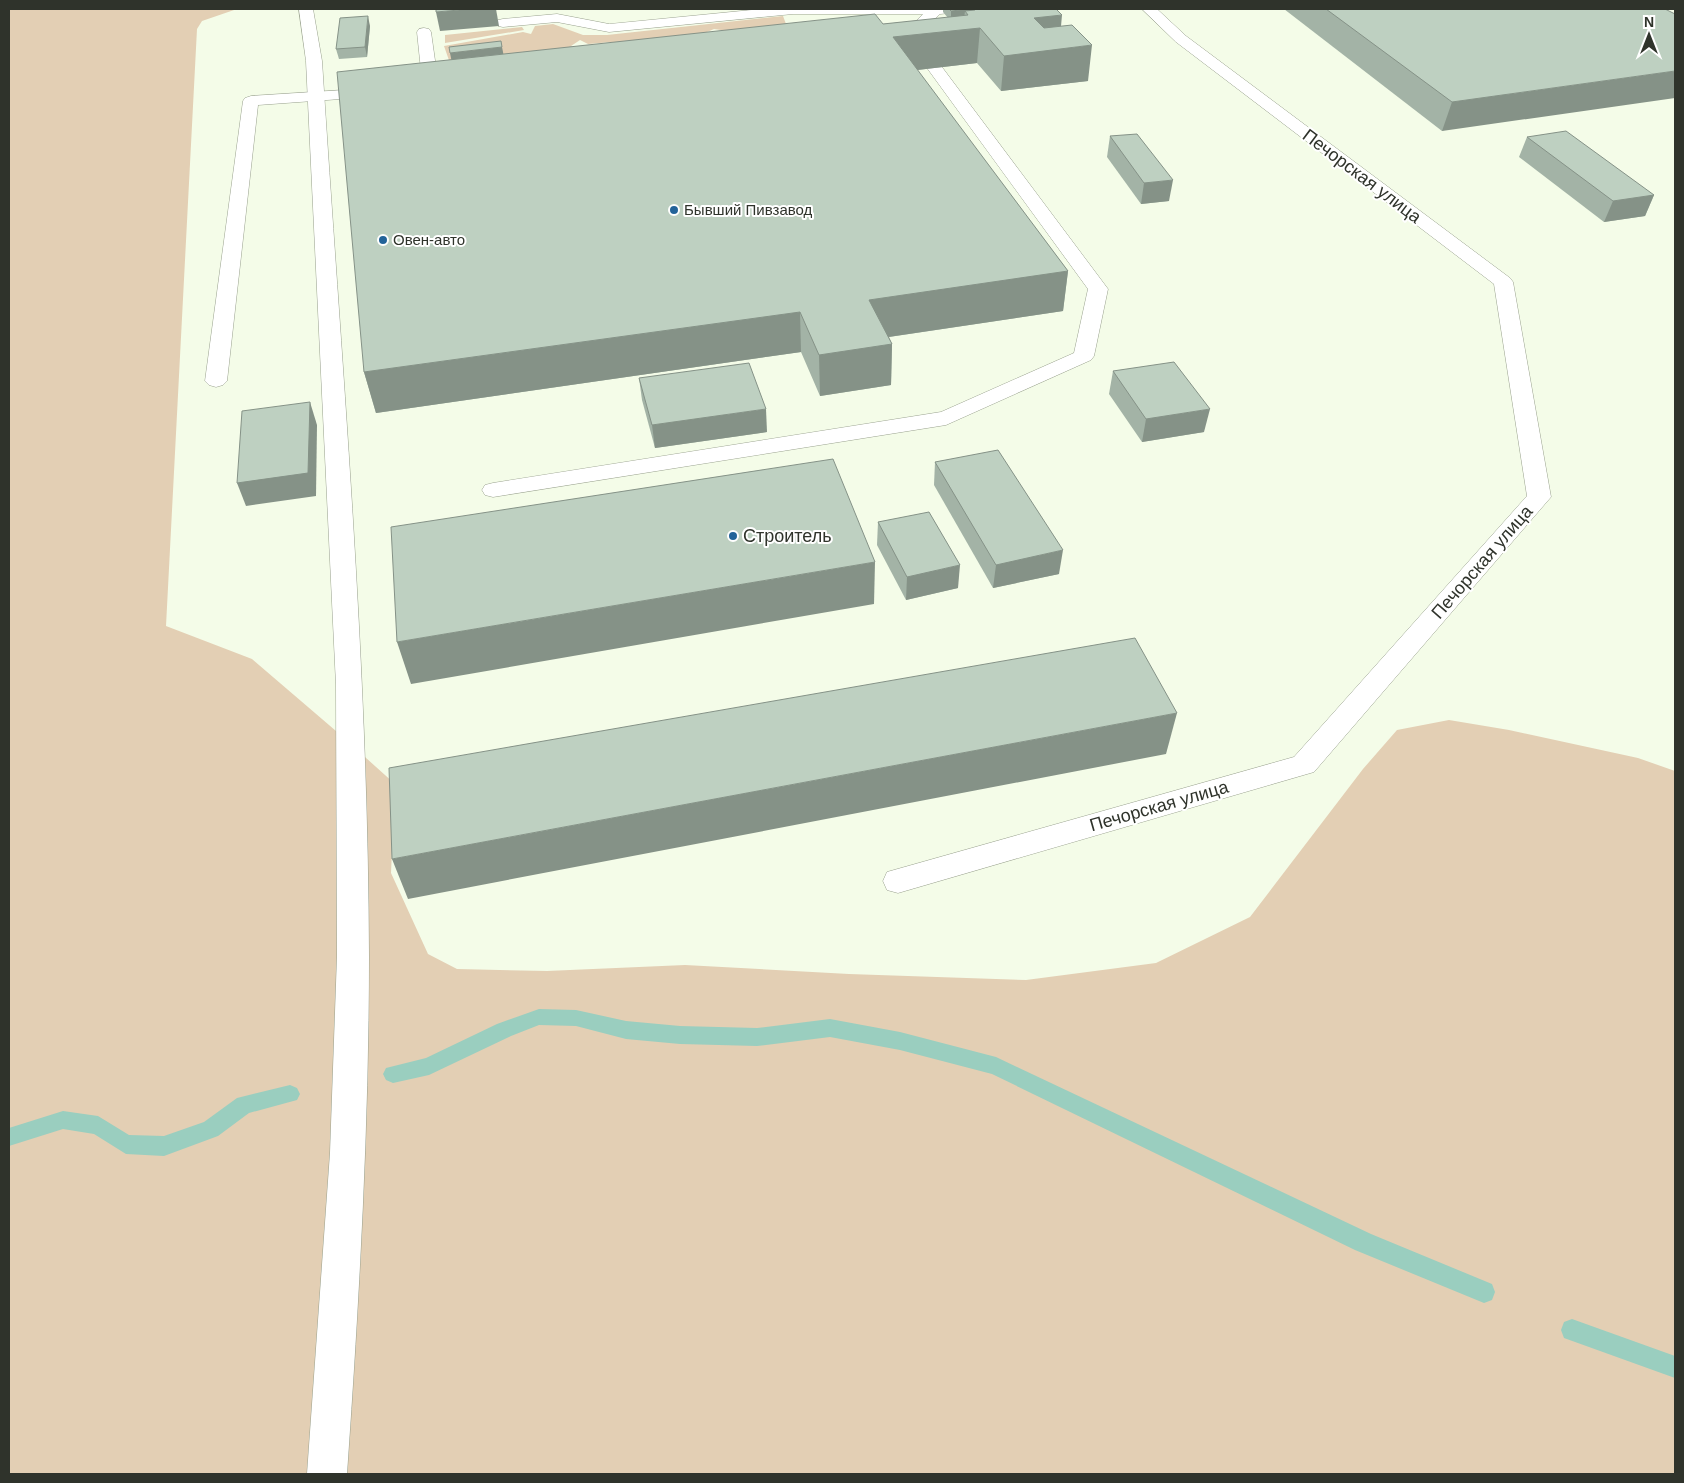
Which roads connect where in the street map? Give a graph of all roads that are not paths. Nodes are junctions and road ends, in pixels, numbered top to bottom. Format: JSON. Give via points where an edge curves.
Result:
{"nodes":[{"id":1,"x":306,"y":9,"type":"edge"},
{"id":2,"x":1149,"y":9,"type":"edge"},
{"id":3,"x":943,"y":10,"type":"edge"},
{"id":4,"x":503,"y":23,"type":"dead end"},
{"id":5,"x":424,"y":32,"type":"dead end"},
{"id":6,"x":451,"y":87,"type":"edge"},
{"id":7,"x":431,"y":90,"type":"junction"},
{"id":8,"x":412,"y":91,"type":"edge"},
{"id":9,"x":393,"y":92,"type":"edge"},
{"id":10,"x":316,"y":97,"type":"junction"},
{"id":11,"x":216,"y":381,"type":"dead end"},
{"id":12,"x":493,"y":490,"type":"dead end"},
{"id":13,"x":898,"y":880,"type":"dead end"},
{"id":14,"x":328,"y":1474,"type":"edge"}],
"edges":[{"from":1,"to":10,"type":"street"},
{"from":2,"to":13,"type":"street","name":"Печорская улица","via":[[1181,39],[1503,282],[1539,497],[1304,764]]},
{"from":3,"to":4,"type":"street","via":[[793,10],[609,28],[557,18]]},
{"from":3,"to":12,"type":"street","via":[[900,36],[936,68],[1098,289],[1084,356],[946,418]]},
{"from":5,"to":7,"type":"street"},
{"from":6,"to":7,"type":"street"},
{"from":7,"to":8,"type":"street"},
{"from":9,"to":10,"type":"street"},
{"from":10,"to":11,"type":"street","via":[[251,101]]},
{"from":10,"to":14,"type":"street","via":[[349,685],[354,956],[347,1153]]}]}
